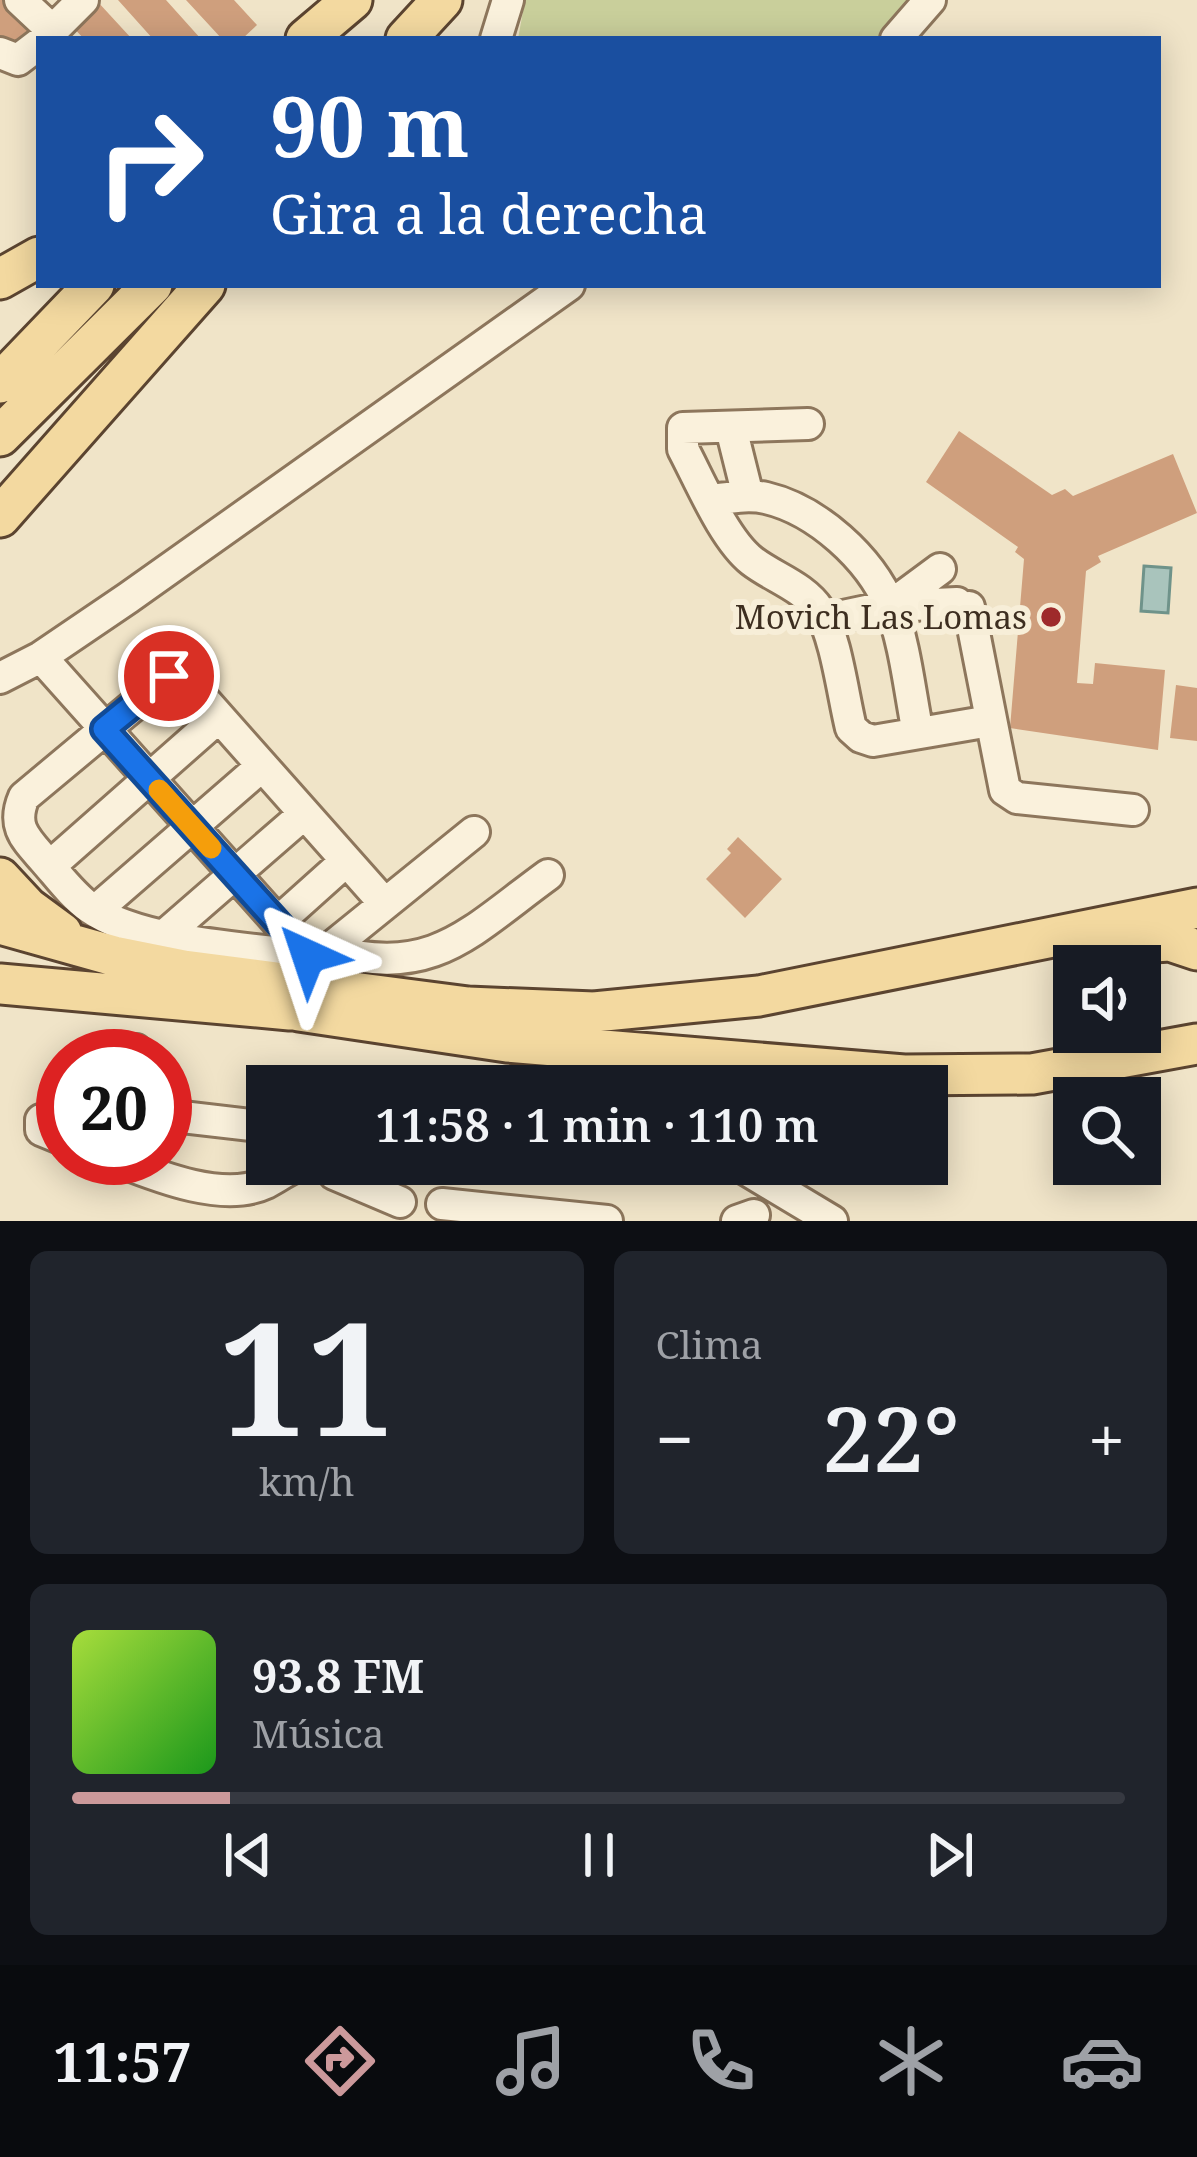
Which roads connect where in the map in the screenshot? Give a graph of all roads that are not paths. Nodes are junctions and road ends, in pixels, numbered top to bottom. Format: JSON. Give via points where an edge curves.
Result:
{"nodes":[{"id":1,"x":20,"y":0,"type":"edge"},
{"id":2,"x":83,"y":0,"type":"edge"},
{"id":3,"x":352,"y":0,"type":"edge"},
{"id":4,"x":369,"y":0,"type":"edge"},
{"id":5,"x":442,"y":0,"type":"edge"},
{"id":6,"x":508,"y":0,"type":"edge"},
{"id":7,"x":930,"y":0,"type":"edge"},
{"id":8,"x":44,"y":36,"type":"edge"},
{"id":9,"x":47,"y":36,"type":"edge"},
{"id":10,"x":310,"y":36,"type":"edge"},
{"id":11,"x":334,"y":36,"type":"edge"},
{"id":12,"x":409,"y":36,"type":"edge"},
{"id":13,"x":497,"y":36,"type":"edge"},
{"id":14,"x":899,"y":36,"type":"edge"},
{"id":15,"x":36,"y":45,"type":"edge"},
{"id":16,"x":0,"y":53,"type":"edge"},
{"id":17,"x":36,"y":259,"type":"edge"},
{"id":18,"x":0,"y":279,"type":"edge"},
{"id":19,"x":91,"y":288,"type":"edge"},
{"id":20,"x":149,"y":288,"type":"edge"},
{"id":21,"x":202,"y":288,"type":"edge"},
{"id":22,"x":565,"y":288,"type":"edge"},
{"id":23,"x":0,"y":383,"type":"edge"},
{"id":24,"x":808,"y":424,"type":"dead end"},
{"id":25,"x":731,"y":428,"type":"junction"},
{"id":26,"x":0,"y":436,"type":"edge"},
{"id":27,"x":748,"y":496,"type":"junction"},
{"id":28,"x":711,"y":500,"type":"junction"},
{"id":29,"x":0,"y":517,"type":"edge"},
{"id":30,"x":940,"y":569,"type":"dead end"},
{"id":31,"x":890,"y":606,"type":"junction"},
{"id":32,"x":824,"y":620,"type":"junction"},
{"id":33,"x":40,"y":657,"type":"junction"},
{"id":34,"x":0,"y":678,"type":"edge"},
{"id":35,"x":219,"y":717,"type":"junction"},
{"id":36,"x":990,"y":721,"type":"junction"},
{"id":37,"x":104,"y":729,"type":"junction"},
{"id":38,"x":918,"y":733,"type":"junction"},
{"id":39,"x":262,"y":766,"type":"junction"},
{"id":40,"x":150,"y":779,"type":"junction"},
{"id":41,"x":1133,"y":810,"type":"dead end"},
{"id":42,"x":304,"y":814,"type":"junction"},
{"id":43,"x":190,"y":825,"type":"junction"},
{"id":44,"x":474,"y":832,"type":"dead end"},
{"id":45,"x":346,"y":861,"type":"junction"},
{"id":46,"x":50,"y":866,"type":"junction"},
{"id":47,"x":233,"y":872,"type":"junction"},
{"id":48,"x":548,"y":875,"type":"dead end"},
{"id":49,"x":0,"y":878,"type":"edge"},
{"id":50,"x":385,"y":904,"type":"junction"},
{"id":51,"x":1197,"y":908,"type":"edge"},
{"id":52,"x":278,"y":922,"type":"junction"},
{"id":53,"x":0,"y":924,"type":"edge"},
{"id":54,"x":91,"y":930,"type":"junction"},
{"id":55,"x":166,"y":934,"type":"junction"},
{"id":56,"x":1020,"y":944,"type":"junction"},
{"id":57,"x":1197,"y":950,"type":"edge"},
{"id":58,"x":0,"y":952,"type":"edge"},
{"id":59,"x":318,"y":952,"type":"junction"},
{"id":60,"x":0,"y":984,"type":"edge"},
{"id":61,"x":290,"y":1010,"type":"junction"},
{"id":62,"x":1197,"y":1012,"type":"edge"},
{"id":63,"x":1197,"y":1044,"type":"edge"},
{"id":64,"x":605,"y":1051,"type":"junction"},
{"id":65,"x":617,"y":1065,"type":"edge"},
{"id":66,"x":678,"y":1065,"type":"edge"},
{"id":67,"x":1073,"y":1067,"type":"junction"},
{"id":68,"x":948,"y":1075,"type":"edge"},
{"id":69,"x":192,"y":1117,"type":"edge"},
{"id":70,"x":246,"y":1124,"type":"edge"},
{"id":71,"x":192,"y":1184,"type":"edge"},
{"id":72,"x":259,"y":1185,"type":"edge"},
{"id":73,"x":360,"y":1185,"type":"edge"},
{"id":74,"x":772,"y":1185,"type":"edge"},
{"id":75,"x":400,"y":1202,"type":"dead end"},
{"id":76,"x":442,"y":1204,"type":"dead end"},
{"id":77,"x":608,"y":1221,"type":"edge"},
{"id":78,"x":832,"y":1221,"type":"edge"}],
"edges":[{"from":1,"to":8,"type":"street"},
{"from":2,"to":9,"type":"street"},
{"from":3,"to":10,"type":"main road"},
{"from":4,"to":11,"type":"main road"},
{"from":5,"to":12,"type":"main road"},
{"from":6,"to":13,"type":"street"},
{"from":7,"to":14,"type":"street"},
{"from":15,"to":16,"type":"street","via":[[18,60]]},
{"from":17,"to":18,"type":"main road"},
{"from":19,"to":23,"type":"main road"},
{"from":20,"to":26,"type":"main road"},
{"from":21,"to":29,"type":"main road"},
{"from":22,"to":33,"type":"street"},
{"from":24,"to":25,"type":"street"},
{"from":25,"to":27,"type":"street"},
{"from":25,"to":28,"type":"street","via":[[693,425],[680,435]]},
{"from":27,"to":28,"type":"street"},
{"from":27,"to":31,"type":"street","via":[[771,499],[843,540]]},
{"from":28,"to":32,"type":"street","via":[[749,560],[800,590]]},
{"from":30,"to":31,"type":"street"},
{"from":31,"to":32,"type":"street"},
{"from":31,"to":36,"type":"street","via":[[963,605]]},
{"from":31,"to":38,"type":"street"},
{"from":32,"to":38,"type":"street","via":[[851,728],[873,741]]},
{"from":33,"to":34,"type":"street"},
{"from":33,"to":37,"type":"street"},
{"from":35,"to":37,"type":"street","via":[[189,683],[169,676]]},
{"from":35,"to":39,"type":"street"},
{"from":35,"to":40,"type":"street"},
{"from":36,"to":38,"type":"street"},
{"from":36,"to":41,"type":"street","via":[[1000,779],[1017,798]]},
{"from":37,"to":40,"type":"street"},
{"from":37,"to":46,"type":"street","via":[[24,797],[18,812],[19,830]]},
{"from":39,"to":42,"type":"street"},
{"from":39,"to":43,"type":"street"},
{"from":40,"to":43,"type":"street"},
{"from":40,"to":46,"type":"street"},
{"from":42,"to":45,"type":"street"},
{"from":42,"to":47,"type":"street"},
{"from":43,"to":47,"type":"street"},
{"from":43,"to":54,"type":"street"},
{"from":44,"to":50,"type":"street"},
{"from":45,"to":50,"type":"street"},
{"from":45,"to":52,"type":"street"},
{"from":46,"to":54,"type":"street"},
{"from":47,"to":52,"type":"street"},
{"from":47,"to":55,"type":"street"},
{"from":48,"to":59,"type":"street","via":[[449,947],[386,961]]},
{"from":49,"to":54,"type":"main road","via":[[28,908]]},
{"from":50,"to":59,"type":"street"},
{"from":51,"to":56,"type":"main road"},
{"from":52,"to":59,"type":"street"},
{"from":53,"to":54,"type":"main road"},
{"from":54,"to":55,"type":"street"},
{"from":54,"to":56,"type":"main road","via":[[184,970],[447,1004],[594,1012],[760,996]]},
{"from":55,"to":59,"type":"street"},
{"from":56,"to":57,"type":"main road","via":[[1169,941]]},
{"from":58,"to":61,"type":"main road"},
{"from":60,"to":61,"type":"main road"},
{"from":61,"to":64,"type":"main road"},
{"from":62,"to":67,"type":"main road"},
{"from":63,"to":67,"type":"main road"},
{"from":64,"to":65,"type":"street"},
{"from":64,"to":66,"type":"main road"},
{"from":67,"to":68,"type":"main road"},
{"from":69,"to":70,"type":"street"},
{"from":71,"to":72,"type":"street"},
{"from":73,"to":75,"type":"street"},
{"from":74,"to":78,"type":"street"},
{"from":76,"to":77,"type":"street"}]}
